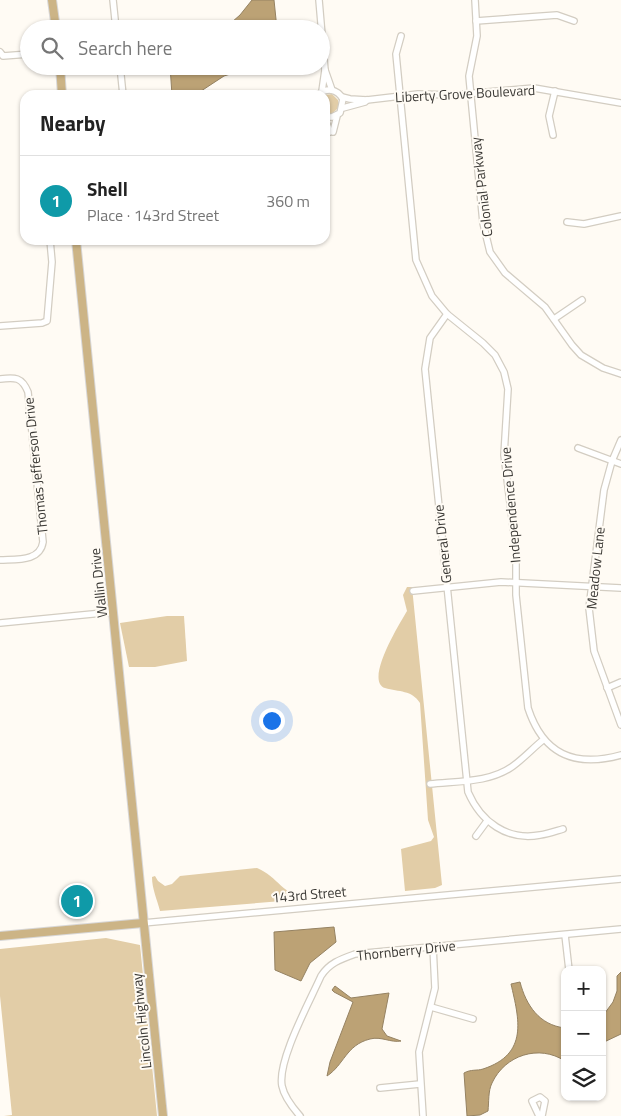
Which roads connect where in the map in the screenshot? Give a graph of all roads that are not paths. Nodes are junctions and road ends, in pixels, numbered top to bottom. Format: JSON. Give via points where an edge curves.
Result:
{"nodes":[{"id":1,"x":52,"y":0,"type":"edge"},
{"id":2,"x":113,"y":0,"type":"edge"},
{"id":3,"x":319,"y":0,"type":"edge"},
{"id":4,"x":475,"y":0,"type":"edge"},
{"id":5,"x":55,"y":20,"type":"edge"},
{"id":6,"x":115,"y":20,"type":"edge"},
{"id":7,"x":321,"y":20,"type":"edge"},
{"id":8,"x":476,"y":21,"type":"junction"},
{"id":9,"x":574,"y":22,"type":"dead end"},
{"id":10,"x":401,"y":36,"type":"dead end"},
{"id":11,"x":0,"y":52,"type":"edge"},
{"id":12,"x":20,"y":55,"type":"edge"},
{"id":13,"x":61,"y":75,"type":"edge"},
{"id":14,"x":121,"y":75,"type":"edge"},
{"id":15,"x":324,"y":75,"type":"edge"},
{"id":16,"x":327,"y":75,"type":"edge"},
{"id":17,"x":62,"y":90,"type":"edge"},
{"id":18,"x":122,"y":90,"type":"edge"},
{"id":19,"x":321,"y":90,"type":"edge"},
{"id":20,"x":332,"y":90,"type":"joint"},
{"id":21,"x":555,"y":91,"type":"junction"},
{"id":22,"x":470,"y":93,"type":"junction"},
{"id":23,"x":342,"y":96,"type":"junction"},
{"id":24,"x":400,"y":97,"type":"junction"},
{"id":25,"x":367,"y":100,"type":"junction"},
{"id":26,"x":621,"y":104,"type":"edge"},
{"id":27,"x":343,"y":108,"type":"junction"},
{"id":28,"x":336,"y":116,"type":"junction"},
{"id":29,"x":330,"y":117,"type":"edge"},
{"id":30,"x":330,"y":128,"type":"edge"},
{"id":31,"x":553,"y":134,"type":"dead end"},
{"id":32,"x":621,"y":216,"type":"edge"},
{"id":33,"x":567,"y":222,"type":"dead end"},
{"id":34,"x":50,"y":245,"type":"edge"},
{"id":35,"x":76,"y":245,"type":"edge"},
{"id":36,"x":582,"y":300,"type":"dead end"},
{"id":37,"x":447,"y":314,"type":"junction"},
{"id":38,"x":554,"y":319,"type":"junction"},
{"id":39,"x":0,"y":326,"type":"edge"},
{"id":40,"x":621,"y":374,"type":"edge"},
{"id":41,"x":0,"y":379,"type":"edge"},
{"id":42,"x":621,"y":440,"type":"edge"},
{"id":43,"x":578,"y":448,"type":"dead end"},
{"id":44,"x":612,"y":461,"type":"junction"},
{"id":45,"x":621,"y":464,"type":"edge"},
{"id":46,"x":0,"y":560,"type":"edge"},
{"id":47,"x":517,"y":582,"type":"junction"},
{"id":48,"x":590,"y":586,"type":"junction"},
{"id":49,"x":446,"y":588,"type":"junction"},
{"id":50,"x":621,"y":588,"type":"edge"},
{"id":51,"x":413,"y":591,"type":"dead end"},
{"id":52,"x":113,"y":612,"type":"junction"},
{"id":53,"x":0,"y":623,"type":"edge"},
{"id":54,"x":621,"y":682,"type":"edge"},
{"id":55,"x":607,"y":688,"type":"junction"},
{"id":56,"x":621,"y":725,"type":"edge"},
{"id":57,"x":543,"y":740,"type":"junction"},
{"id":58,"x":621,"y":755,"type":"edge"},
{"id":59,"x":466,"y":781,"type":"junction"},
{"id":60,"x":430,"y":784,"type":"dead end"},
{"id":61,"x":487,"y":821,"type":"junction"},
{"id":62,"x":563,"y":829,"type":"dead end"},
{"id":63,"x":476,"y":836,"type":"dead end"},
{"id":64,"x":621,"y":879,"type":"edge"},
{"id":65,"x":144,"y":923,"type":"junction"},
{"id":66,"x":621,"y":929,"type":"edge"},
{"id":67,"x":565,"y":935,"type":"junction"},
{"id":68,"x":0,"y":936,"type":"edge"},
{"id":69,"x":433,"y":946,"type":"junction"},
{"id":70,"x":568,"y":966,"type":"edge"},
{"id":71,"x":431,"y":1008,"type":"junction"},
{"id":72,"x":473,"y":1019,"type":"dead end"},
{"id":73,"x":420,"y":1084,"type":"junction"},
{"id":74,"x":380,"y":1088,"type":"dead end"},
{"id":75,"x":163,"y":1116,"type":"edge"},
{"id":76,"x":300,"y":1116,"type":"edge"},
{"id":77,"x":423,"y":1116,"type":"edge"}],
"edges":[{"from":1,"to":5,"type":"main road"},
{"from":2,"to":6,"type":"street"},
{"from":3,"to":7,"type":"street"},
{"from":4,"to":8,"type":"street","name":"Colonial Parkway"},
{"from":8,"to":9,"type":"street","via":[[557,15]]},
{"from":8,"to":22,"type":"street","name":"Colonial Parkway"},
{"from":10,"to":24,"type":"street","name":"Independence Drive","via":[[396,54]]},
{"from":11,"to":12,"type":"street","via":[[3,56]]},
{"from":13,"to":17,"type":"main road"},
{"from":14,"to":18,"type":"street"},
{"from":15,"to":19,"type":"street"},
{"from":16,"to":20,"type":"street"},
{"from":20,"to":23,"type":"street"},
{"from":21,"to":22,"type":"street","name":"Liberty Grove Boulevard","via":[[534,88]]},
{"from":21,"to":26,"type":"street","name":"Liberty Grove Boulevard"},
{"from":21,"to":31,"type":"street","via":[[549,116]]},
{"from":22,"to":24,"type":"street","name":"Liberty Grove Boulevard"},
{"from":22,"to":38,"type":"street","name":"Colonial Parkway","via":[[483,223],[490,252],[505,273],[536,297]]},
{"from":23,"to":25,"type":"street","name":"Liberty Grove Boulevard"},
{"from":23,"to":27,"type":"street"},
{"from":24,"to":25,"type":"street","name":"Liberty Grove Boulevard"},
{"from":24,"to":37,"type":"street","name":"Independence Drive","via":[[416,260],[432,296]]},
{"from":25,"to":27,"type":"street","name":"Liberty Grove Boulevard"},
{"from":27,"to":28,"type":"street"},
{"from":28,"to":29,"type":"street"},
{"from":28,"to":30,"type":"street","via":[[332,132]]},
{"from":32,"to":33,"type":"street","via":[[584,224]]},
{"from":34,"to":39,"type":"street","via":[[47,321]]},
{"from":35,"to":52,"type":"main road","name":"Wallin Drive"},
{"from":36,"to":38,"type":"street"},
{"from":37,"to":47,"type":"street","name":"Independence Drive","via":[[483,342],[504,372],[508,389],[504,455]]},
{"from":37,"to":49,"type":"street","name":"General Drive","via":[[430,338],[425,369]]},
{"from":38,"to":40,"type":"street","name":"Colonial Parkway","via":[[581,355]]},
{"from":41,"to":46,"type":"street","name":"Thomas Jefferson Drive","via":[[22,380],[28,392],[43,542],[39,552],[29,558]]},
{"from":42,"to":44,"type":"street","name":"Meadow Lane"},
{"from":43,"to":44,"type":"street"},
{"from":44,"to":45,"type":"street"},
{"from":44,"to":48,"type":"street","name":"Meadow Lane","via":[[604,490]]},
{"from":47,"to":48,"type":"street"},
{"from":47,"to":49,"type":"street"},
{"from":47,"to":57,"type":"street","name":"Independence Drive","via":[[528,708]]},
{"from":48,"to":50,"type":"street"},
{"from":48,"to":55,"type":"street","name":"Meadow Lane","via":[[594,651]]},
{"from":49,"to":51,"type":"street"},
{"from":49,"to":59,"type":"street","name":"General Drive"},
{"from":52,"to":53,"type":"street"},
{"from":52,"to":65,"type":"main road","name":"Wallin Drive"},
{"from":54,"to":55,"type":"street"},
{"from":55,"to":56,"type":"street","name":"Meadow Lane"},
{"from":57,"to":58,"type":"street","name":"Independence Drive","via":[[575,759],[593,761]]},
{"from":57,"to":59,"type":"street","via":[[503,772]]},
{"from":59,"to":60,"type":"street"},
{"from":59,"to":61,"type":"street","name":"General Drive","via":[[473,803]]},
{"from":61,"to":62,"type":"street","via":[[499,829],[527,836]]},
{"from":61,"to":63,"type":"street"},
{"from":64,"to":65,"type":"street","name":"143rd Street"},
{"from":65,"to":68,"type":"main road","name":"143rd Street"},
{"from":65,"to":75,"type":"main road","name":"Lincoln Highway"},
{"from":66,"to":67,"type":"street","name":"Thornberry Drive"},
{"from":67,"to":69,"type":"street","name":"Thornberry Drive"},
{"from":67,"to":70,"type":"street"},
{"from":69,"to":71,"type":"street","via":[[435,988]]},
{"from":69,"to":76,"type":"street","name":"Thornberry Drive","via":[[355,954],[326,968],[281,1076],[282,1088]]},
{"from":71,"to":72,"type":"street"},
{"from":71,"to":73,"type":"street","via":[[418,1052]]},
{"from":73,"to":74,"type":"street"},
{"from":73,"to":77,"type":"street"}]}
